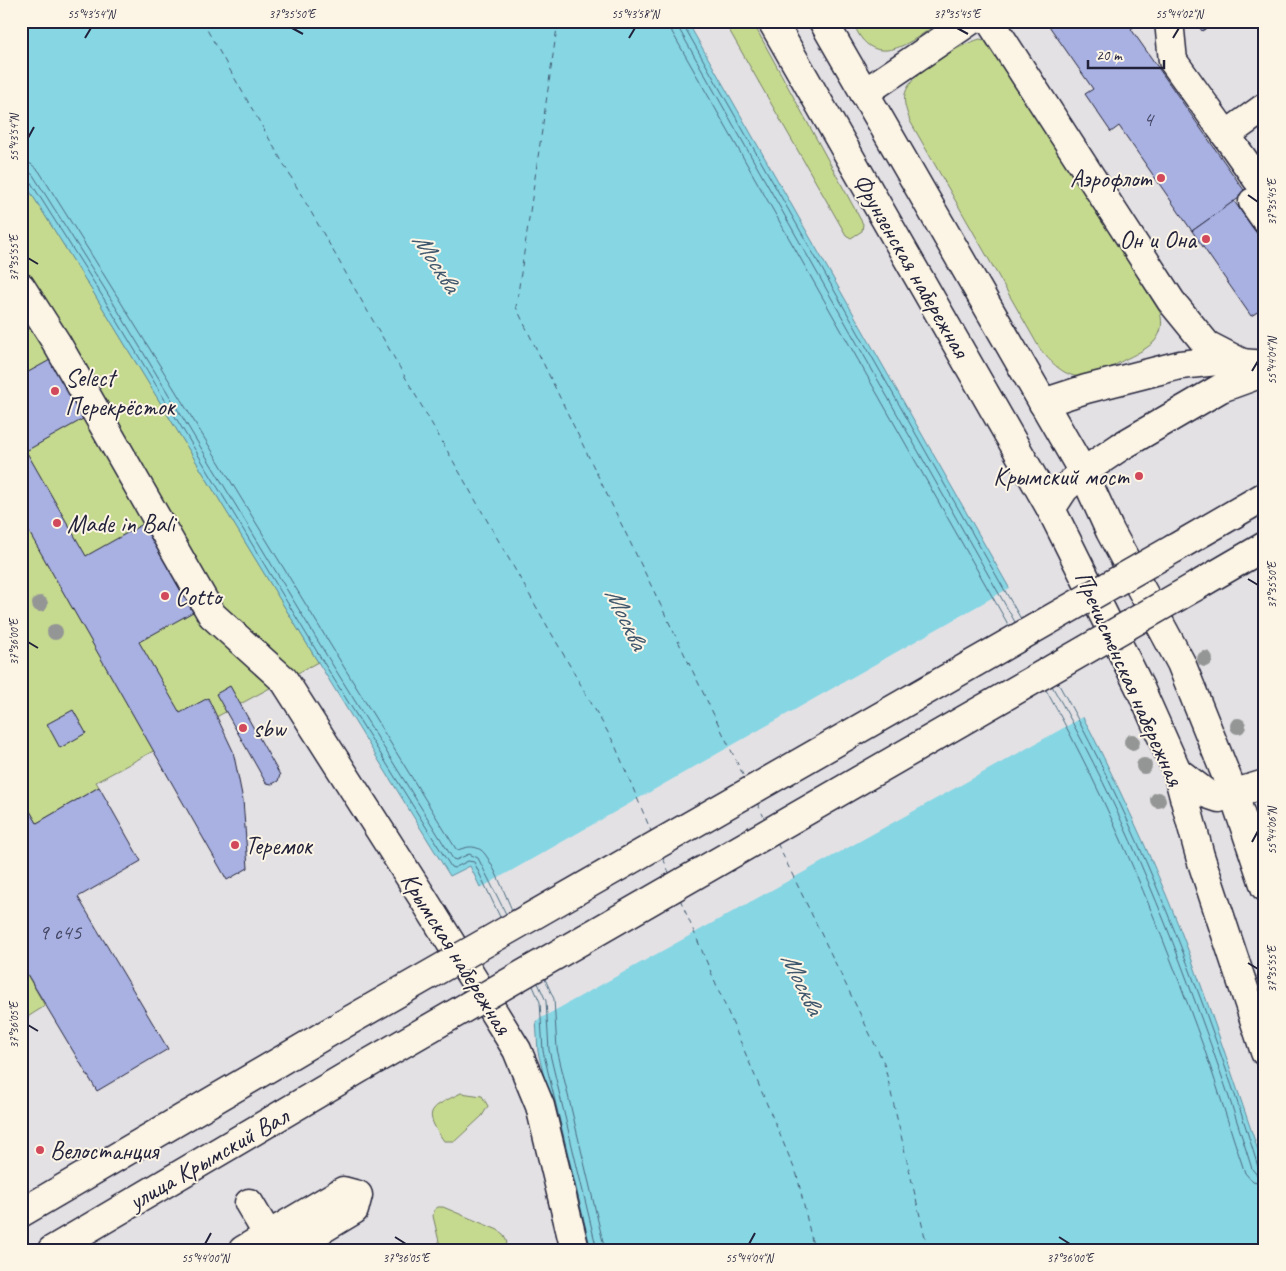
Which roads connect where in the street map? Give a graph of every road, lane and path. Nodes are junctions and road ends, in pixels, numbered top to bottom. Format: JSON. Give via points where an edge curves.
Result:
{"nodes":[{"id":1,"x":772,"y":21,"type":"edge"},
{"id":2,"x":824,"y":21,"type":"edge"},
{"id":3,"x":970,"y":21,"type":"edge"},
{"id":4,"x":990,"y":21,"type":"edge"},
{"id":5,"x":1169,"y":21,"type":"edge"},
{"id":6,"x":864,"y":93,"type":"junction"},
{"id":7,"x":1265,"y":106,"type":"edge"},
{"id":8,"x":1226,"y":135,"type":"junction"},
{"id":9,"x":1258,"y":200,"type":"edge"},
{"id":10,"x":21,"y":286,"type":"edge"},
{"id":11,"x":1257,"y":367,"type":"edge"},
{"id":12,"x":1043,"y":403,"type":"junction"},
{"id":13,"x":1083,"y":472,"type":"junction"},
{"id":14,"x":1265,"y":496,"type":"edge"},
{"id":15,"x":1051,"y":509,"type":"junction"},
{"id":16,"x":1265,"y":546,"type":"edge"},
{"id":17,"x":1177,"y":771,"type":"junction"},
{"id":18,"x":1265,"y":784,"type":"edge"},
{"id":19,"x":1234,"y":795,"type":"junction"},
{"id":20,"x":1265,"y":887,"type":"edge"},
{"id":21,"x":1265,"y":1052,"type":"edge"},
{"id":22,"x":249,"y":1203,"type":"dead end"},
{"id":23,"x":21,"y":1213,"type":"edge"},
{"id":24,"x":52,"y":1250,"type":"edge"},
{"id":25,"x":243,"y":1250,"type":"edge"},
{"id":26,"x":575,"y":1250,"type":"edge"}],
"edges":[{"from":1,"to":15,"type":"main road","name":"Фрунзенская набережная"},
{"from":2,"to":6,"type":"main road","name":"Фрунзенская набережная"},
{"from":3,"to":6,"type":"main road"},
{"from":4,"to":11,"type":"main road","via":[[1171,301],[1207,345]]},
{"from":5,"to":8,"type":"main road","via":[[1172,60]]},
{"from":6,"to":12,"type":"main road","name":"Фрунзенская набережная"},
{"from":7,"to":8,"type":"main road"},
{"from":8,"to":9,"type":"main road"},
{"from":10,"to":26,"type":"main road","name":"Крымская набережная","via":[[212,615],[284,680],[517,1050],[540,1106]]},
{"from":11,"to":12,"type":"main road","via":[[1217,361],[1180,365]]},
{"from":11,"to":13,"type":"main road"},
{"from":12,"to":13,"type":"main road","name":"Фрунзенская набережная"},
{"from":13,"to":15,"type":"main road","via":[[1064,489]]},
{"from":13,"to":19,"type":"main road","name":"Пречистенская набережная","via":[[1110,531],[1181,664]]},
{"from":14,"to":23,"type":"main road","name":"улица Крымский Вал","bridge":true,"via":[[340,1026]]},
{"from":15,"to":17,"type":"main road","name":"Пречистенская набережная","via":[[1140,688]]},
{"from":16,"to":24,"type":"main road","name":"улица Крымский Вал","bridge":true,"via":[[364,1066]]},
{"from":17,"to":19,"type":"main road","via":[[1207,794],[1219,798]]},
{"from":17,"to":21,"type":"main road","name":"Пречистенская набережная","via":[[1200,856]]},
{"from":18,"to":19,"type":"main road"},
{"from":19,"to":20,"type":"main road","name":"Пречистенская набережная"},
{"from":22,"to":25,"type":"main road","via":[[273,1232]]}]}
